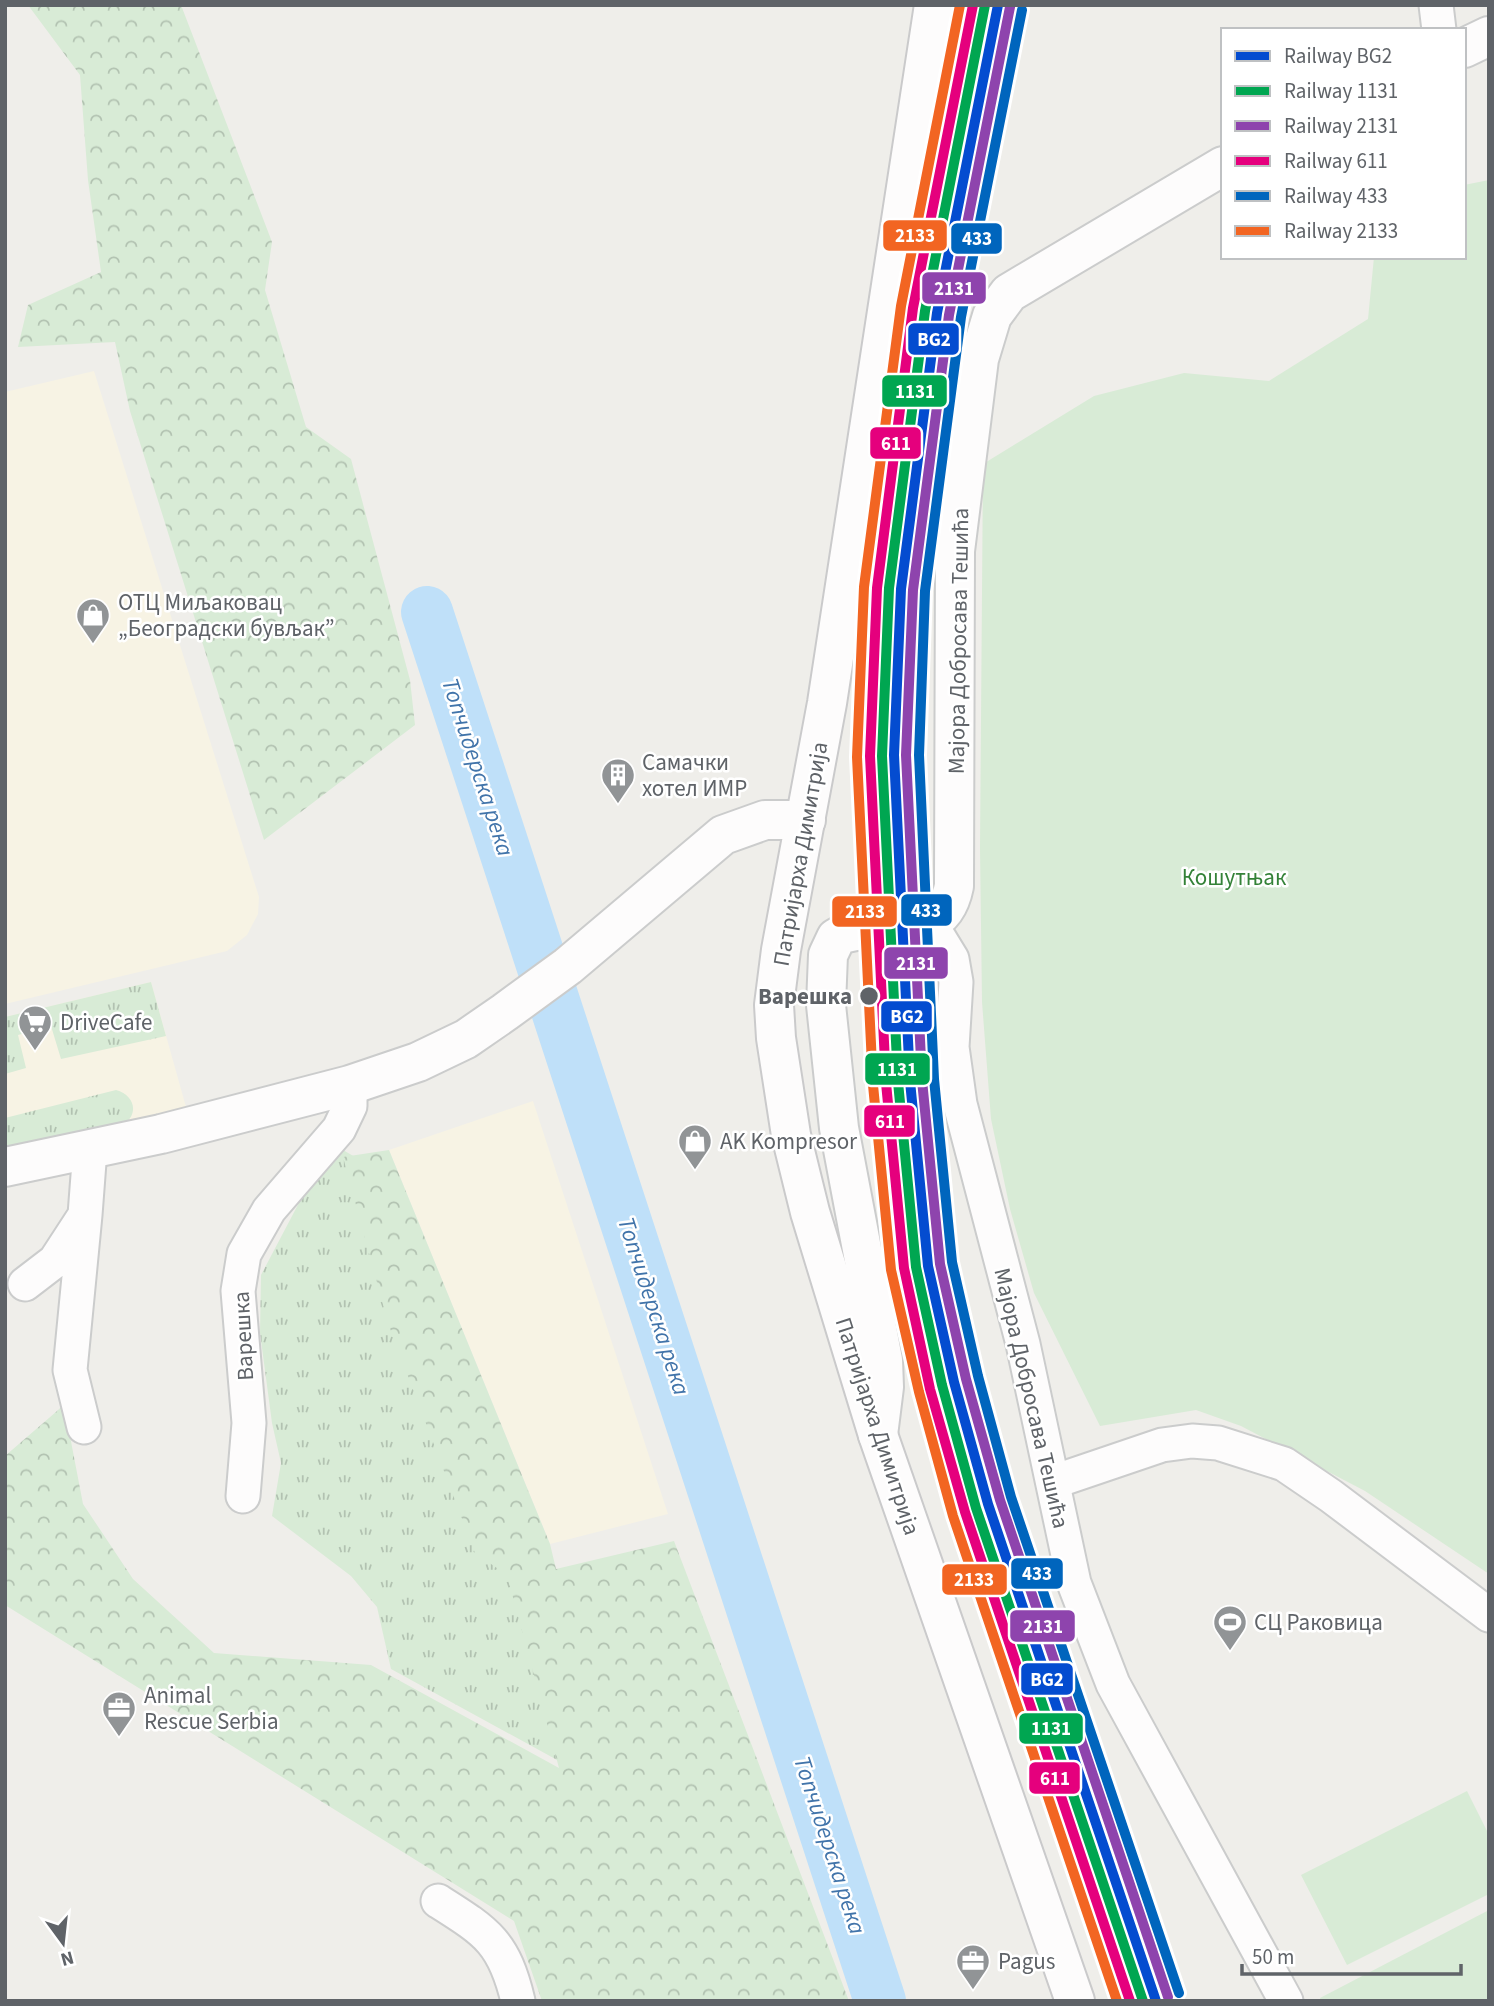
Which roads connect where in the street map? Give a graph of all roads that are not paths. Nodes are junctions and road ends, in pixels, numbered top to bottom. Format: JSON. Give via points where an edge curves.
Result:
{"nodes":[{"id":1,"x":934,"y":5,"type":"edge"},
{"id":2,"x":1436,"y":5,"type":"edge"},
{"id":3,"x":1439,"y":28,"type":"edge"},
{"id":4,"x":1489,"y":36,"type":"edge"},
{"id":5,"x":1466,"y":47,"type":"edge"},
{"id":6,"x":1221,"y":167,"type":"edge"},
{"id":7,"x":806,"y":820,"type":"junction"},
{"id":8,"x":921,"y":926,"type":"junction"},
{"id":9,"x":350,"y":1085,"type":"junction"},
{"id":10,"x":90,"y":1149,"type":"junction"},
{"id":11,"x":5,"y":1167,"type":"edge"},
{"id":12,"x":85,"y":1215,"type":"junction"},
{"id":13,"x":25,"y":1284,"type":"dead end"},
{"id":14,"x":84,"y":1427,"type":"dead end"},
{"id":15,"x":878,"y":1435,"type":"junction"},
{"id":16,"x":1053,"y":1482,"type":"junction"},
{"id":17,"x":243,"y":1496,"type":"dead end"},
{"id":18,"x":1489,"y":1615,"type":"edge"},
{"id":19,"x":438,"y":1901,"type":"dead end"},
{"id":20,"x":518,"y":2001,"type":"edge"},
{"id":21,"x":1074,"y":2001,"type":"edge"},
{"id":22,"x":1286,"y":2001,"type":"edge"}],
"edges":[{"from":1,"to":7,"type":"street","name":"Патријарха Димитрија"},
{"from":2,"to":3,"type":"street"},
{"from":4,"to":5,"type":"street"},
{"from":6,"to":8,"type":"street","name":"Мајора Добросава Тешића","via":[[1009,293],[986,330],[973,389],[955,551],[954,887],[942,916]]},
{"from":7,"to":9,"type":"street","via":[[765,820],[723,835],[568,966],[505,1012],[444,1050]]},
{"from":7,"to":15,"type":"street","name":"Патријарха Димитрија","via":[[781,950],[774,1005],[776,1038],[791,1135],[810,1212]]},
{"from":8,"to":15,"type":"street","via":[[851,931],[836,938],[825,973],[839,1128],[883,1360]]},
{"from":8,"to":16,"type":"street","name":"Мајора Добросава Тешића","via":[[952,959],[956,982],[952,1047],[960,1104],[1023,1344]]},
{"from":9,"to":10,"type":"street"},
{"from":9,"to":17,"type":"street","name":"Варешка","via":[[350,1106],[339,1129],[269,1210],[244,1254],[238,1291],[249,1423]]},
{"from":10,"to":11,"type":"street"},
{"from":10,"to":12,"type":"street"},
{"from":12,"to":13,"type":"street","via":[[55,1261]]},
{"from":12,"to":14,"type":"street","via":[[70,1370]]},
{"from":15,"to":21,"type":"street","name":"Патријарха Димитрија"},
{"from":16,"to":18,"type":"street","via":[[1162,1445],[1218,1443],[1284,1464]]},
{"from":16,"to":22,"type":"street","name":"Мајора Добросава Тешића","via":[[1074,1583],[1098,1652]]},
{"from":19,"to":20,"type":"street","via":[[493,1941],[507,1962]]}]}
